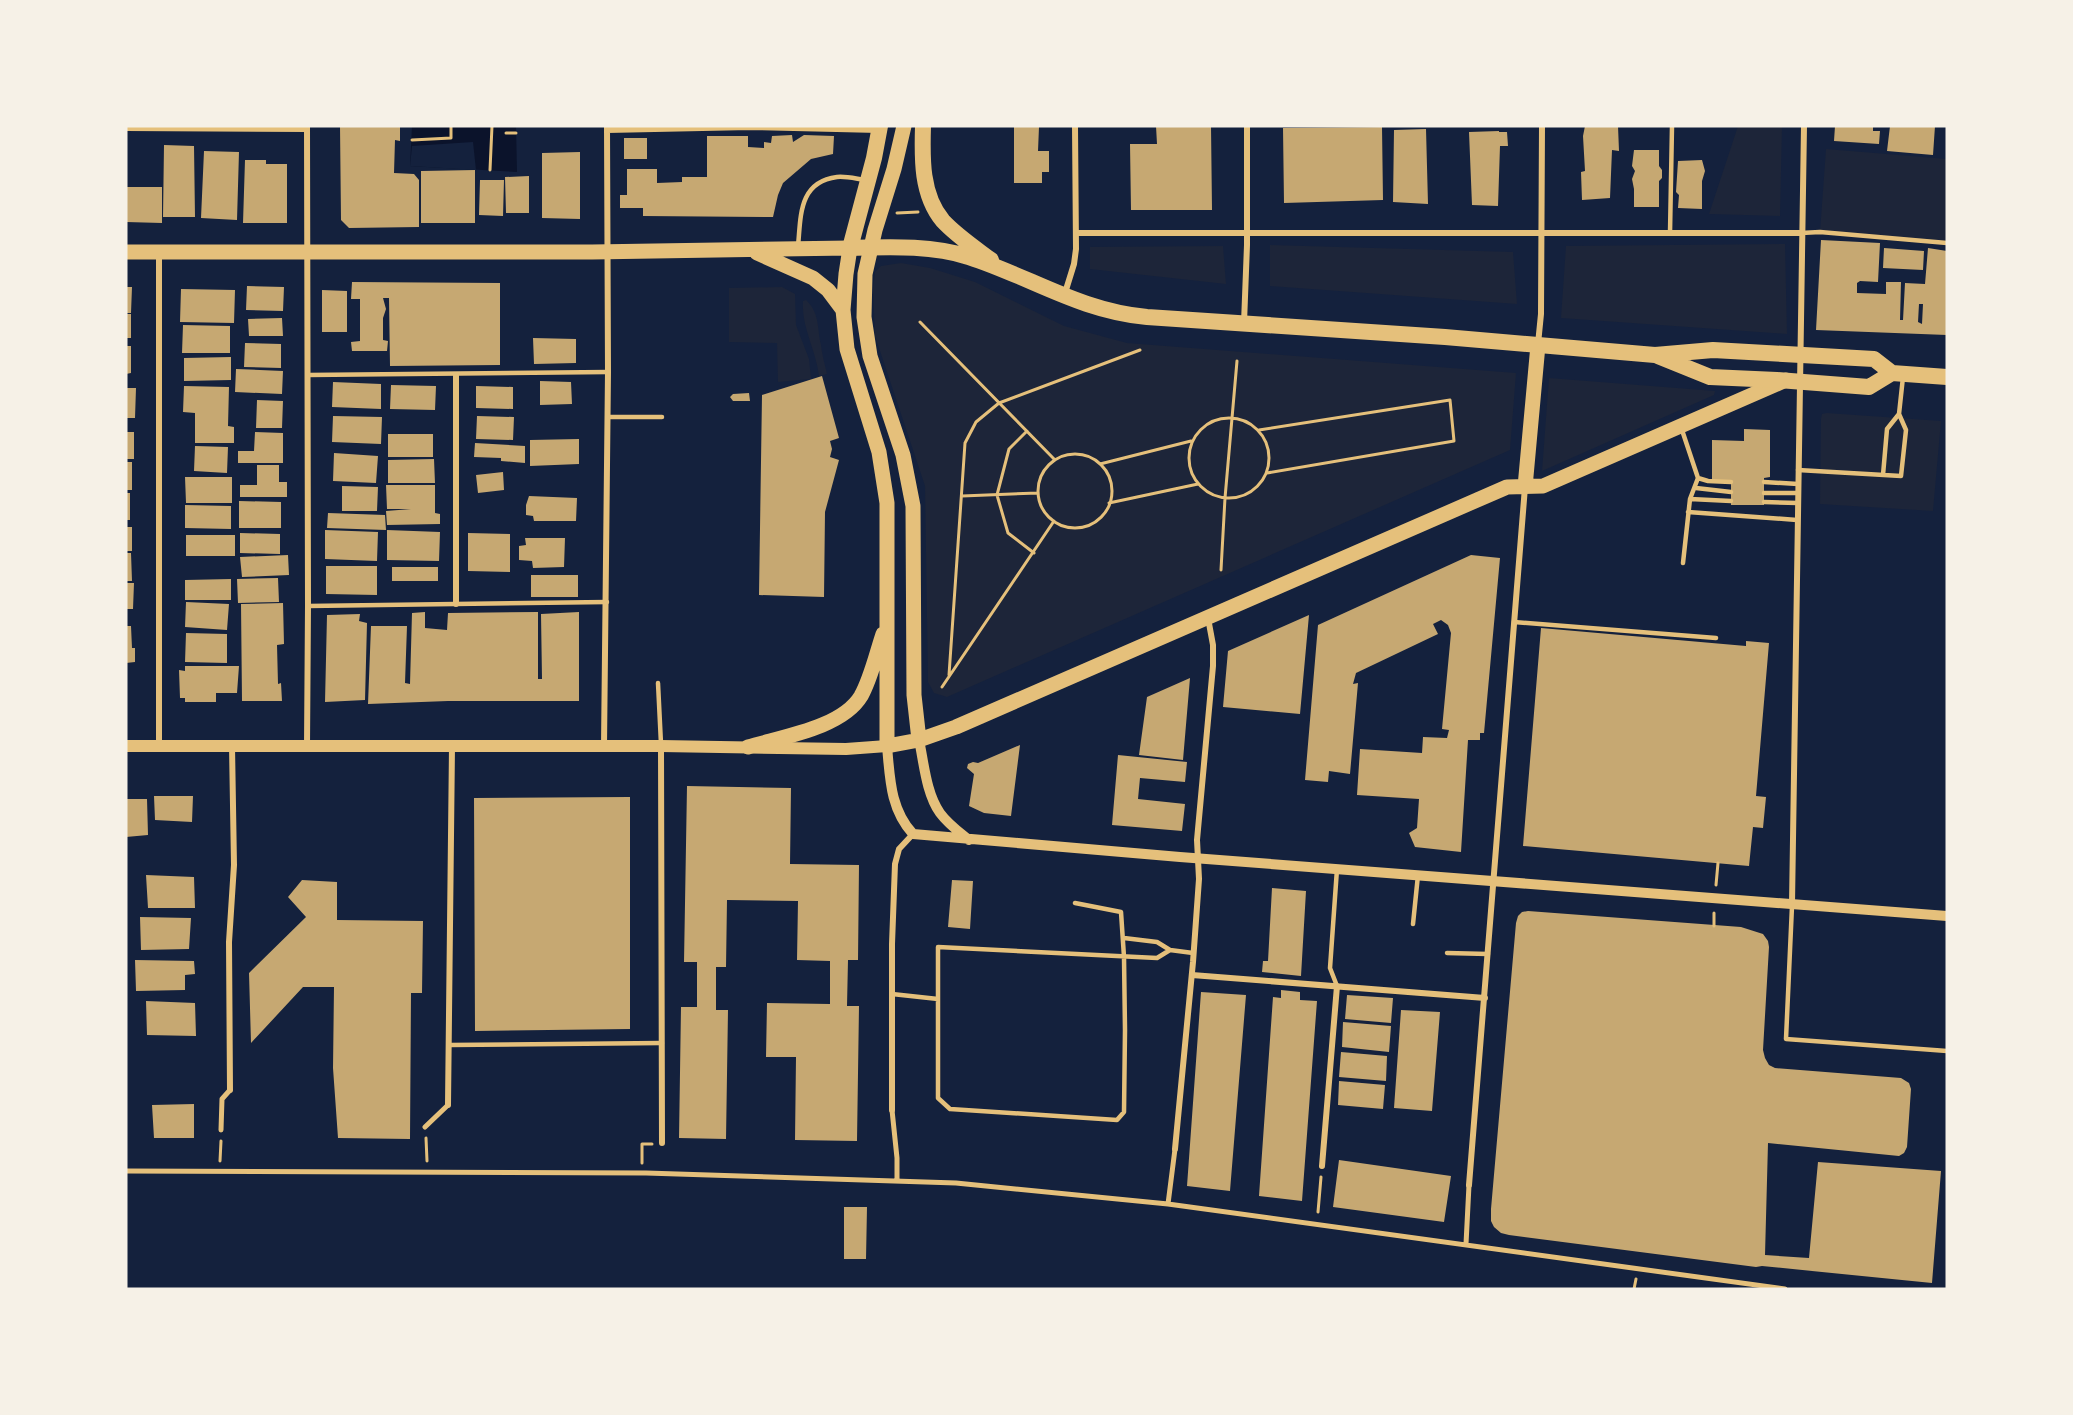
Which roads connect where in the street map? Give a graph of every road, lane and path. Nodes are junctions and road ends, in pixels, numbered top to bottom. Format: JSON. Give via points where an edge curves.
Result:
{"nodes":[{"id":1,"x":451,"y":126,"type":"edge"},
{"id":2,"x":492,"y":126,"type":"edge"},
{"id":3,"x":904,"y":126,"type":"edge"},
{"id":4,"x":923,"y":126,"type":"edge"},
{"id":5,"x":1075,"y":126,"type":"edge"},
{"id":6,"x":1247,"y":126,"type":"edge"},
{"id":7,"x":1542,"y":126,"type":"edge"},
{"id":8,"x":1672,"y":126,"type":"edge"},
{"id":9,"x":1804,"y":126,"type":"edge"},
{"id":10,"x":157,"y":127,"type":"edge"},
{"id":11,"x":307,"y":127,"type":"edge"},
{"id":12,"x":750,"y":127,"type":"edge"},
{"id":13,"x":126,"y":128,"type":"edge"},
{"id":14,"x":608,"y":128,"type":"edge"},
{"id":15,"x":880,"y":128,"type":"edge"},
{"id":16,"x":506,"y":133,"type":"dead end"},
{"id":17,"x":516,"y":133,"type":"dead end"},
{"id":18,"x":412,"y":140,"type":"dead end"},
{"id":19,"x":490,"y":170,"type":"dead end"},
{"id":20,"x":868,"y":181,"type":"junction"},
{"id":21,"x":927,"y":212,"type":"dead end"},
{"id":22,"x":892,"y":213,"type":"dead end"},
{"id":23,"x":1076,"y":233,"type":"junction"},
{"id":24,"x":1247,"y":233,"type":"junction"},
{"id":25,"x":1542,"y":233,"type":"junction"},
{"id":26,"x":1670,"y":233,"type":"junction"},
{"id":27,"x":1801,"y":233,"type":"junction"},
{"id":28,"x":1947,"y":243,"type":"edge"},
{"id":29,"x":850,"y":248,"type":"junction"},
{"id":30,"x":871,"y":248,"type":"junction"},
{"id":31,"x":798,"y":249,"type":"junction"},
{"id":32,"x":752,"y":250,"type":"junction"},
{"id":33,"x":126,"y":252,"type":"edge"},
{"id":34,"x":159,"y":252,"type":"junction"},
{"id":35,"x":307,"y":252,"type":"junction"},
{"id":36,"x":607,"y":252,"type":"junction"},
{"id":37,"x":1003,"y":270,"type":"junction"},
{"id":38,"x":1064,"y":296,"type":"junction"},
{"id":39,"x":843,"y":310,"type":"junction"},
{"id":40,"x":920,"y":322,"type":"dead end"},
{"id":41,"x":1244,"y":325,"type":"junction"},
{"id":42,"x":1538,"y":345,"type":"junction"},
{"id":43,"x":1140,"y":350,"type":"dead end"},
{"id":44,"x":1654,"y":355,"type":"junction"},
{"id":45,"x":1237,"y":361,"type":"dead end"},
{"id":46,"x":1796,"y":370,"type":"junction"},
{"id":47,"x":608,"y":372,"type":"junction"},
{"id":48,"x":1898,"y":373,"type":"junction"},
{"id":49,"x":308,"y":375,"type":"junction"},
{"id":50,"x":456,"y":375,"type":"junction"},
{"id":51,"x":1947,"y":377,"type":"edge"},
{"id":52,"x":999,"y":403,"type":"junction"},
{"id":53,"x":1899,"y":414,"type":"junction"},
{"id":54,"x":608,"y":417,"type":"junction"},
{"id":55,"x":662,"y":417,"type":"dead end"},
{"id":56,"x":1232,"y":418,"type":"junction"},
{"id":57,"x":1682,"y":427,"type":"junction"},
{"id":58,"x":1259,"y":430,"type":"junction"},
{"id":59,"x":1027,"y":431,"type":"junction"},
{"id":60,"x":1192,"y":441,"type":"junction"},
{"id":61,"x":1055,"y":460,"type":"junction"},
{"id":62,"x":1100,"y":464,"type":"junction"},
{"id":63,"x":1798,"y":470,"type":"junction"},
{"id":64,"x":1267,"y":473,"type":"junction"},
{"id":65,"x":1883,"y":475,"type":"junction"},
{"id":66,"x":1698,"y":478,"type":"junction"},
{"id":67,"x":1731,"y":482,"type":"dead end"},
{"id":68,"x":1764,"y":482,"type":"dead end"},
{"id":69,"x":1198,"y":484,"type":"junction"},
{"id":70,"x":1798,"y":484,"type":"junction"},
{"id":71,"x":1525,"y":487,"type":"junction"},
{"id":72,"x":1695,"y":488,"type":"junction"},
{"id":73,"x":1731,"y":492,"type":"dead end"},
{"id":74,"x":1038,"y":493,"type":"junction"},
{"id":75,"x":1764,"y":493,"type":"dead end"},
{"id":76,"x":1798,"y":493,"type":"junction"},
{"id":77,"x":997,"y":495,"type":"junction"},
{"id":78,"x":962,"y":496,"type":"junction"},
{"id":79,"x":1225,"y":498,"type":"junction"},
{"id":80,"x":1690,"y":499,"type":"junction"},
{"id":81,"x":1731,"y":501,"type":"dead end"},
{"id":82,"x":1764,"y":502,"type":"dead end"},
{"id":83,"x":1109,"y":503,"type":"junction"},
{"id":84,"x":1798,"y":503,"type":"junction"},
{"id":85,"x":1688,"y":512,"type":"junction"},
{"id":86,"x":1797,"y":520,"type":"junction"},
{"id":87,"x":1054,"y":521,"type":"junction"},
{"id":88,"x":1034,"y":554,"type":"junction"},
{"id":89,"x":1683,"y":563,"type":"dead end"},
{"id":90,"x":1221,"y":570,"type":"dead end"},
{"id":91,"x":607,"y":602,"type":"junction"},
{"id":92,"x":456,"y":604,"type":"junction"},
{"id":93,"x":308,"y":606,"type":"junction"},
{"id":94,"x":1208,"y":618,"type":"junction"},
{"id":95,"x":1514,"y":622,"type":"junction"},
{"id":96,"x":887,"y":623,"type":"junction"},
{"id":97,"x":1716,"y":638,"type":"dead end"},
{"id":98,"x":949,"y":675,"type":"junction"},
{"id":99,"x":658,"y":683,"type":"dead end"},
{"id":100,"x":942,"y":687,"type":"dead end"},
{"id":101,"x":920,"y":740,"type":"junction"},
{"id":102,"x":126,"y":746,"type":"edge"},
{"id":103,"x":232,"y":746,"type":"junction"},
{"id":104,"x":452,"y":746,"type":"junction"},
{"id":105,"x":604,"y":746,"type":"junction"},
{"id":106,"x":661,"y":746,"type":"junction"},
{"id":107,"x":887,"y":746,"type":"junction"},
{"id":108,"x":159,"y":747,"type":"junction"},
{"id":109,"x":307,"y":747,"type":"junction"},
{"id":110,"x":748,"y":747,"type":"junction"},
{"id":111,"x":913,"y":834,"type":"junction"},
{"id":112,"x":969,"y":840,"type":"junction"},
{"id":113,"x":1197,"y":858,"type":"junction"},
{"id":114,"x":1337,"y":869,"type":"junction"},
{"id":115,"x":1418,"y":875,"type":"junction"},
{"id":116,"x":1494,"y":881,"type":"junction"},
{"id":117,"x":1075,"y":903,"type":"dead end"},
{"id":118,"x":1792,"y":904,"type":"junction"},
{"id":119,"x":1947,"y":916,"type":"edge"},
{"id":120,"x":1413,"y":924,"type":"dead end"},
{"id":121,"x":1124,"y":938,"type":"junction"},
{"id":122,"x":1170,"y":950,"type":"junction"},
{"id":123,"x":1193,"y":953,"type":"junction"},
{"id":124,"x":1447,"y":953,"type":"dead end"},
{"id":125,"x":1488,"y":954,"type":"junction"},
{"id":126,"x":1124,"y":957,"type":"junction"},
{"id":127,"x":1192,"y":975,"type":"junction"},
{"id":128,"x":1337,"y":986,"type":"junction"},
{"id":129,"x":892,"y":994,"type":"junction"},
{"id":130,"x":1485,"y":998,"type":"junction"},
{"id":131,"x":938,"y":999,"type":"junction"},
{"id":132,"x":662,"y":1043,"type":"junction"},
{"id":133,"x":449,"y":1045,"type":"junction"},
{"id":134,"x":1947,"y":1051,"type":"edge"},
{"id":135,"x":230,"y":1090,"type":"joint"},
{"id":136,"x":448,"y":1105,"type":"joint"},
{"id":137,"x":892,"y":1110,"type":"joint"},
{"id":138,"x":425,"y":1127,"type":"joint"},
{"id":139,"x":221,"y":1130,"type":"joint"},
{"id":140,"x":662,"y":1143,"type":"joint"},
{"id":141,"x":1175,"y":1149,"type":"joint"},
{"id":142,"x":427,"y":1161,"type":"dead end"},
{"id":143,"x":220,"y":1162,"type":"dead end"},
{"id":144,"x":1322,"y":1166,"type":"joint"},
{"id":145,"x":126,"y":1171,"type":"edge"},
{"id":146,"x":646,"y":1173,"type":"junction"},
{"id":147,"x":897,"y":1181,"type":"junction"},
{"id":148,"x":1469,"y":1185,"type":"joint"},
{"id":149,"x":1168,"y":1204,"type":"junction"},
{"id":150,"x":1317,"y":1223,"type":"junction"},
{"id":151,"x":1466,"y":1244,"type":"junction"},
{"id":152,"x":1785,"y":1289,"type":"edge"}],
"edges":[{"from":1,"to":18,"type":"path","via":[[451,138]]},
{"from":2,"to":19,"type":"path"},
{"from":3,"to":30,"type":"main road"},
{"from":4,"to":37,"type":"highway","via":[[925,178],[935,208],[952,230]]},
{"from":5,"to":23,"type":"street"},
{"from":6,"to":24,"type":"street"},
{"from":7,"to":25,"type":"street"},
{"from":8,"to":26,"type":"lane"},
{"from":9,"to":27,"type":"street"},
{"from":10,"to":11,"type":"street"},
{"from":10,"to":13,"type":"street"},
{"from":11,"to":35,"type":"street"},
{"from":12,"to":14,"type":"street"},
{"from":12,"to":15,"type":"street"},
{"from":14,"to":36,"type":"street"},
{"from":15,"to":20,"type":"highway"},
{"from":16,"to":17,"type":"path"},
{"from":20,"to":29,"type":"highway"},
{"from":20,"to":31,"type":"lane","via":[[838,177],[822,181],[811,190],[803,202]]},
{"from":21,"to":22,"type":"path"},
{"from":23,"to":24,"type":"street"},
{"from":23,"to":38,"type":"street","via":[[1074,264]]},
{"from":24,"to":25,"type":"street"},
{"from":24,"to":41,"type":"street"},
{"from":25,"to":26,"type":"street"},
{"from":25,"to":42,"type":"street"},
{"from":26,"to":27,"type":"street"},
{"from":27,"to":28,"type":"lane"},
{"from":27,"to":46,"type":"street"},
{"from":29,"to":30,"type":"highway"},
{"from":29,"to":31,"type":"main road"},
{"from":29,"to":39,"type":"main road"},
{"from":30,"to":37,"type":"highway","via":[[938,250]]},
{"from":30,"to":101,"type":"main road","via":[[865,274],[866,337],[903,455],[913,506],[914,695]]},
{"from":31,"to":32,"type":"main road"},
{"from":32,"to":36,"type":"main road"},
{"from":32,"to":39,"type":"main road","via":[[813,278]]},
{"from":33,"to":34,"type":"main road"},
{"from":34,"to":35,"type":"main road"},
{"from":34,"to":108,"type":"street"},
{"from":35,"to":36,"type":"main road"},
{"from":35,"to":49,"type":"street"},
{"from":36,"to":47,"type":"street"},
{"from":37,"to":38,"type":"highway"},
{"from":38,"to":41,"type":"highway","via":[[1115,313]]},
{"from":39,"to":96,"type":"main road","via":[[847,349],[885,483]]},
{"from":40,"to":52,"type":"path"},
{"from":41,"to":42,"type":"highway"},
{"from":42,"to":44,"type":"highway"},
{"from":42,"to":71,"type":"main road"},
{"from":43,"to":52,"type":"path"},
{"from":44,"to":46,"type":"highway","via":[[1713,350]]},
{"from":44,"to":46,"type":"highway","via":[[1710,377]]},
{"from":45,"to":56,"type":"path"},
{"from":46,"to":48,"type":"highway","via":[[1874,359]]},
{"from":46,"to":48,"type":"highway","via":[[1869,387]]},
{"from":46,"to":57,"type":"main road"},
{"from":46,"to":63,"type":"street"},
{"from":47,"to":50,"type":"lane"},
{"from":47,"to":54,"type":"street"},
{"from":48,"to":51,"type":"highway"},
{"from":48,"to":53,"type":"lane"},
{"from":49,"to":50,"type":"lane"},
{"from":49,"to":93,"type":"street"},
{"from":50,"to":92,"type":"street"},
{"from":52,"to":59,"type":"path"},
{"from":52,"to":78,"type":"path","via":[[976,422],[964,443]]},
{"from":53,"to":65,"type":"lane","via":[[1887,429]]},
{"from":53,"to":65,"type":"lane","via":[[1906,430],[1901,476]]},
{"from":54,"to":55,"type":"lane"},
{"from":54,"to":91,"type":"street"},
{"from":56,"to":58,"type":"path","via":[[1249,422]]},
{"from":56,"to":60,"type":"path","via":[[1210,422]]},
{"from":56,"to":79,"type":"path"},
{"from":57,"to":66,"type":"lane"},
{"from":57,"to":71,"type":"main road","via":[[1543,486]]},
{"from":58,"to":64,"type":"path","via":[[1270,451]]},
{"from":58,"to":64,"type":"path","via":[[1450,400],[1454,441]]},
{"from":59,"to":61,"type":"path"},
{"from":59,"to":77,"type":"path","via":[[1009,448]]},
{"from":60,"to":62,"type":"path"},
{"from":60,"to":69,"type":"path","via":[[1189,464]]},
{"from":61,"to":62,"type":"path","via":[[1078,454]]},
{"from":61,"to":74,"type":"path","via":[[1042,474]]},
{"from":62,"to":83,"type":"path","via":[[1110,482]]},
{"from":63,"to":65,"type":"lane"},
{"from":63,"to":70,"type":"street"},
{"from":64,"to":79,"type":"path","via":[[1250,493]]},
{"from":66,"to":67,"type":"lane"},
{"from":66,"to":72,"type":"lane"},
{"from":68,"to":70,"type":"lane"},
{"from":69,"to":79,"type":"path"},
{"from":69,"to":83,"type":"path"},
{"from":70,"to":76,"type":"street"},
{"from":71,"to":94,"type":"main road","via":[[1507,487]]},
{"from":71,"to":95,"type":"street"},
{"from":72,"to":73,"type":"lane"},
{"from":72,"to":80,"type":"lane"},
{"from":74,"to":77,"type":"path"},
{"from":74,"to":87,"type":"path","via":[[1040,504]]},
{"from":75,"to":76,"type":"lane"},
{"from":76,"to":84,"type":"street"},
{"from":77,"to":78,"type":"path"},
{"from":77,"to":88,"type":"path","via":[[1008,533]]},
{"from":78,"to":98,"type":"path"},
{"from":79,"to":90,"type":"path"},
{"from":80,"to":81,"type":"lane"},
{"from":80,"to":85,"type":"lane"},
{"from":82,"to":84,"type":"lane"},
{"from":83,"to":87,"type":"path","via":[[1096,521],[1086,526],[1064,526]]},
{"from":84,"to":86,"type":"street"},
{"from":85,"to":86,"type":"lane"},
{"from":85,"to":89,"type":"lane"},
{"from":86,"to":118,"type":"street"},
{"from":87,"to":88,"type":"path"},
{"from":88,"to":98,"type":"path"},
{"from":91,"to":92,"type":"lane"},
{"from":91,"to":105,"type":"street"},
{"from":92,"to":93,"type":"lane"},
{"from":93,"to":109,"type":"street"},
{"from":94,"to":101,"type":"main road"},
{"from":94,"to":113,"type":"street","via":[[1213,666]]},
{"from":95,"to":97,"type":"lane"},
{"from":95,"to":116,"type":"street"},
{"from":96,"to":107,"type":"main road"},
{"from":96,"to":110,"type":"main road","via":[[861,695],[846,713],[826,724]]},
{"from":98,"to":100,"type":"path"},
{"from":99,"to":106,"type":"lane"},
{"from":101,"to":107,"type":"main road"},
{"from":101,"to":112,"type":"street","via":[[936,805]]},
{"from":102,"to":108,"type":"main road"},
{"from":103,"to":108,"type":"main road"},
{"from":103,"to":109,"type":"main road"},
{"from":103,"to":135,"type":"street"},
{"from":104,"to":105,"type":"main road"},
{"from":104,"to":109,"type":"main road"},
{"from":104,"to":133,"type":"street"},
{"from":105,"to":106,"type":"main road"},
{"from":106,"to":110,"type":"main road"},
{"from":106,"to":132,"type":"street"},
{"from":107,"to":110,"type":"main road"},
{"from":107,"to":111,"type":"street","via":[[895,805]]},
{"from":111,"to":112,"type":"street"},
{"from":111,"to":129,"type":"street","via":[[899,849],[895,864]]},
{"from":112,"to":113,"type":"street"},
{"from":113,"to":114,"type":"street"},
{"from":113,"to":123,"type":"street"},
{"from":114,"to":115,"type":"street"},
{"from":114,"to":128,"type":"lane","via":[[1330,968]]},
{"from":115,"to":116,"type":"street"},
{"from":115,"to":120,"type":"lane"},
{"from":116,"to":118,"type":"street"},
{"from":116,"to":125,"type":"street"},
{"from":117,"to":121,"type":"lane","via":[[1121,912]]},
{"from":118,"to":119,"type":"street"},
{"from":118,"to":134,"type":"lane","via":[[1786,1039]]},
{"from":121,"to":122,"type":"lane","via":[[1157,942]]},
{"from":121,"to":126,"type":"lane"},
{"from":122,"to":123,"type":"lane"},
{"from":122,"to":126,"type":"lane","via":[[1157,958]]},
{"from":123,"to":127,"type":"street"},
{"from":124,"to":125,"type":"lane"},
{"from":125,"to":130,"type":"street"},
{"from":126,"to":131,"type":"lane","via":[[938,947]]},
{"from":126,"to":131,"type":"lane","via":[[1124,1112],[1117,1120],[950,1109],[938,1098]]},
{"from":127,"to":128,"type":"street"},
{"from":127,"to":141,"type":"street"},
{"from":128,"to":130,"type":"street"},
{"from":128,"to":144,"type":"street"},
{"from":129,"to":131,"type":"lane"},
{"from":129,"to":137,"type":"street"},
{"from":130,"to":148,"type":"street"},
{"from":132,"to":133,"type":"lane"},
{"from":132,"to":140,"type":"street"},
{"from":133,"to":136,"type":"street"},
{"from":135,"to":139,"type":"street","via":[[222,1099]]},
{"from":136,"to":138,"type":"street"},
{"from":137,"to":147,"type":"street"},
{"from":138,"to":142,"type":"path"},
{"from":139,"to":143,"type":"path"},
{"from":140,"to":146,"type":"path","via":[[642,1144]]},
{"from":141,"to":149,"type":"street"},
{"from":144,"to":150,"type":"path"},
{"from":145,"to":146,"type":"street"},
{"from":146,"to":147,"type":"street"},
{"from":147,"to":149,"type":"street"},
{"from":148,"to":151,"type":"street"},
{"from":149,"to":150,"type":"street"},
{"from":150,"to":151,"type":"street"},
{"from":151,"to":152,"type":"street"}]}
